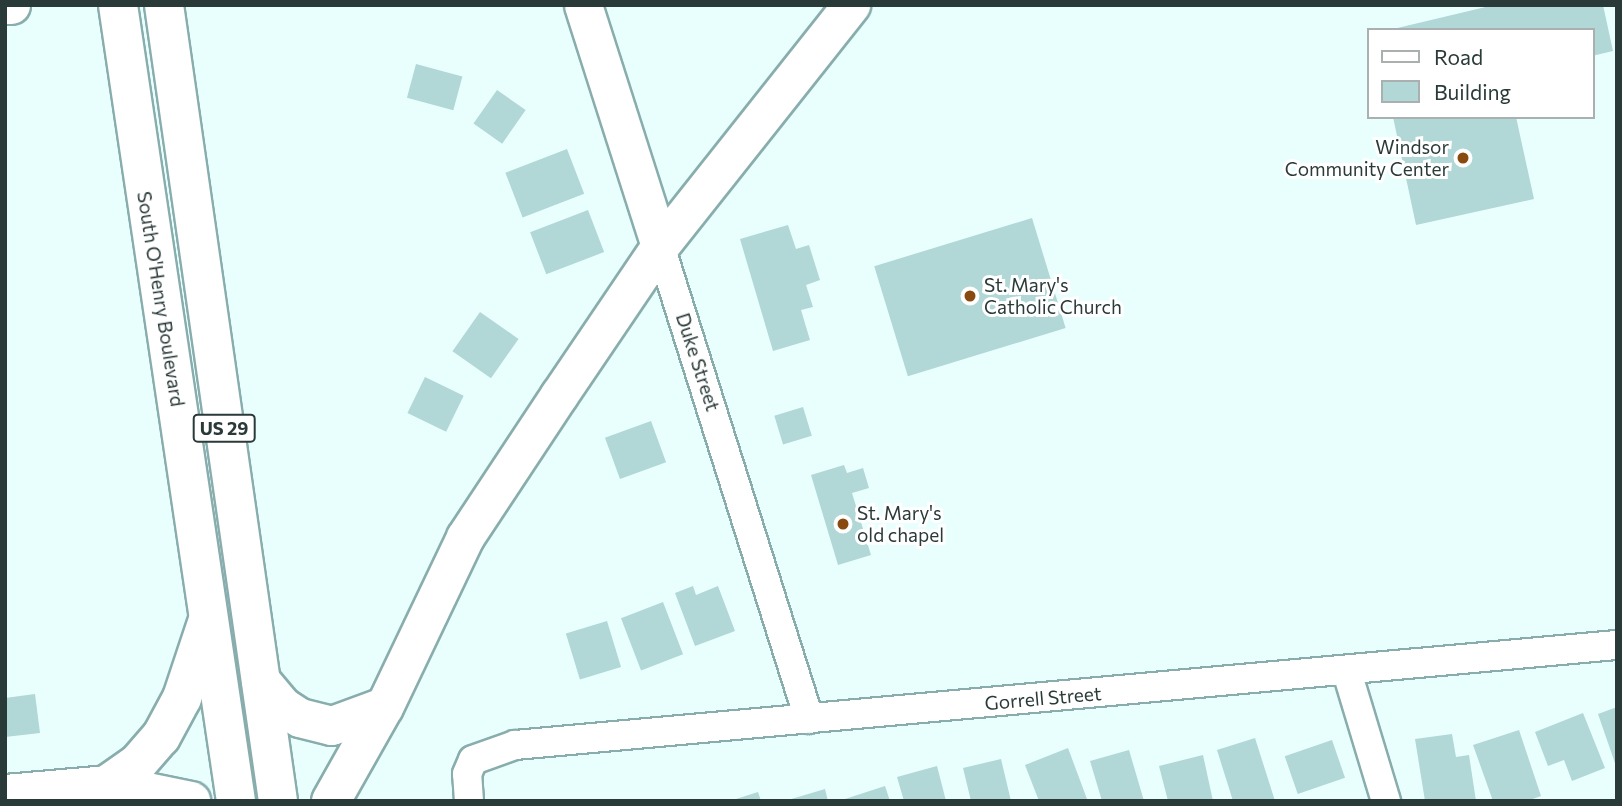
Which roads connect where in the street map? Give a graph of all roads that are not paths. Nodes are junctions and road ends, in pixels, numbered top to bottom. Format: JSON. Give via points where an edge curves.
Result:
{"nodes":[{"id":1,"x":5,"y":5,"type":"edge"},
{"id":2,"x":11,"y":5,"type":"edge"},
{"id":3,"x":118,"y":5,"type":"edge"},
{"id":4,"x":164,"y":5,"type":"edge"},
{"id":5,"x":583,"y":5,"type":"edge"},
{"id":6,"x":851,"y":5,"type":"edge"},
{"id":7,"x":660,"y":246,"type":"junction"},
{"id":8,"x":211,"y":611,"type":"junction"},
{"id":9,"x":1617,"y":645,"type":"edge"},
{"id":10,"x":1347,"y":672,"type":"junction"},
{"id":11,"x":261,"y":681,"type":"junction"},
{"id":12,"x":384,"y":707,"type":"junction"},
{"id":13,"x":809,"y":719,"type":"junction"},
{"id":14,"x":108,"y":783,"type":"junction"},
{"id":15,"x":7,"y":792,"type":"edge"},
{"id":16,"x":191,"y":801,"type":"edge"},
{"id":17,"x":236,"y":801,"type":"edge"},
{"id":18,"x":278,"y":801,"type":"edge"},
{"id":19,"x":331,"y":801,"type":"edge"},
{"id":20,"x":468,"y":801,"type":"edge"},
{"id":21,"x":1386,"y":801,"type":"edge"}],
"edges":[{"from":1,"to":2,"type":"main road"},
{"from":3,"to":8,"type":"highway","name":"South O'Henry Boulevard","number":"US 29"},
{"from":4,"to":11,"type":"highway","number":"US 29"},
{"from":5,"to":7,"type":"main road","name":"Duke Street"},
{"from":6,"to":7,"type":"main road"},
{"from":7,"to":12,"type":"main road","via":[[465,537]]},
{"from":7,"to":13,"type":"street","name":"Duke Street"},
{"from":8,"to":14,"type":"highway","via":[[182,698],[161,737],[138,763]]},
{"from":8,"to":17,"type":"highway","name":"South O'Henry Boulevard","number":"US 29"},
{"from":9,"to":10,"type":"street","name":"Gorrell Street"},
{"from":10,"to":13,"type":"street","name":"Gorrell Street"},
{"from":10,"to":21,"type":"street"},
{"from":11,"to":12,"type":"highway","via":[[283,707],[300,718],[331,726]]},
{"from":11,"to":18,"type":"highway","number":"US 29"},
{"from":12,"to":19,"type":"highway"},
{"from":13,"to":20,"type":"street","name":"Gorrell Street","via":[[514,745],[473,760],[467,774]]},
{"from":14,"to":15,"type":"main road"},
{"from":14,"to":16,"type":"highway"}]}
